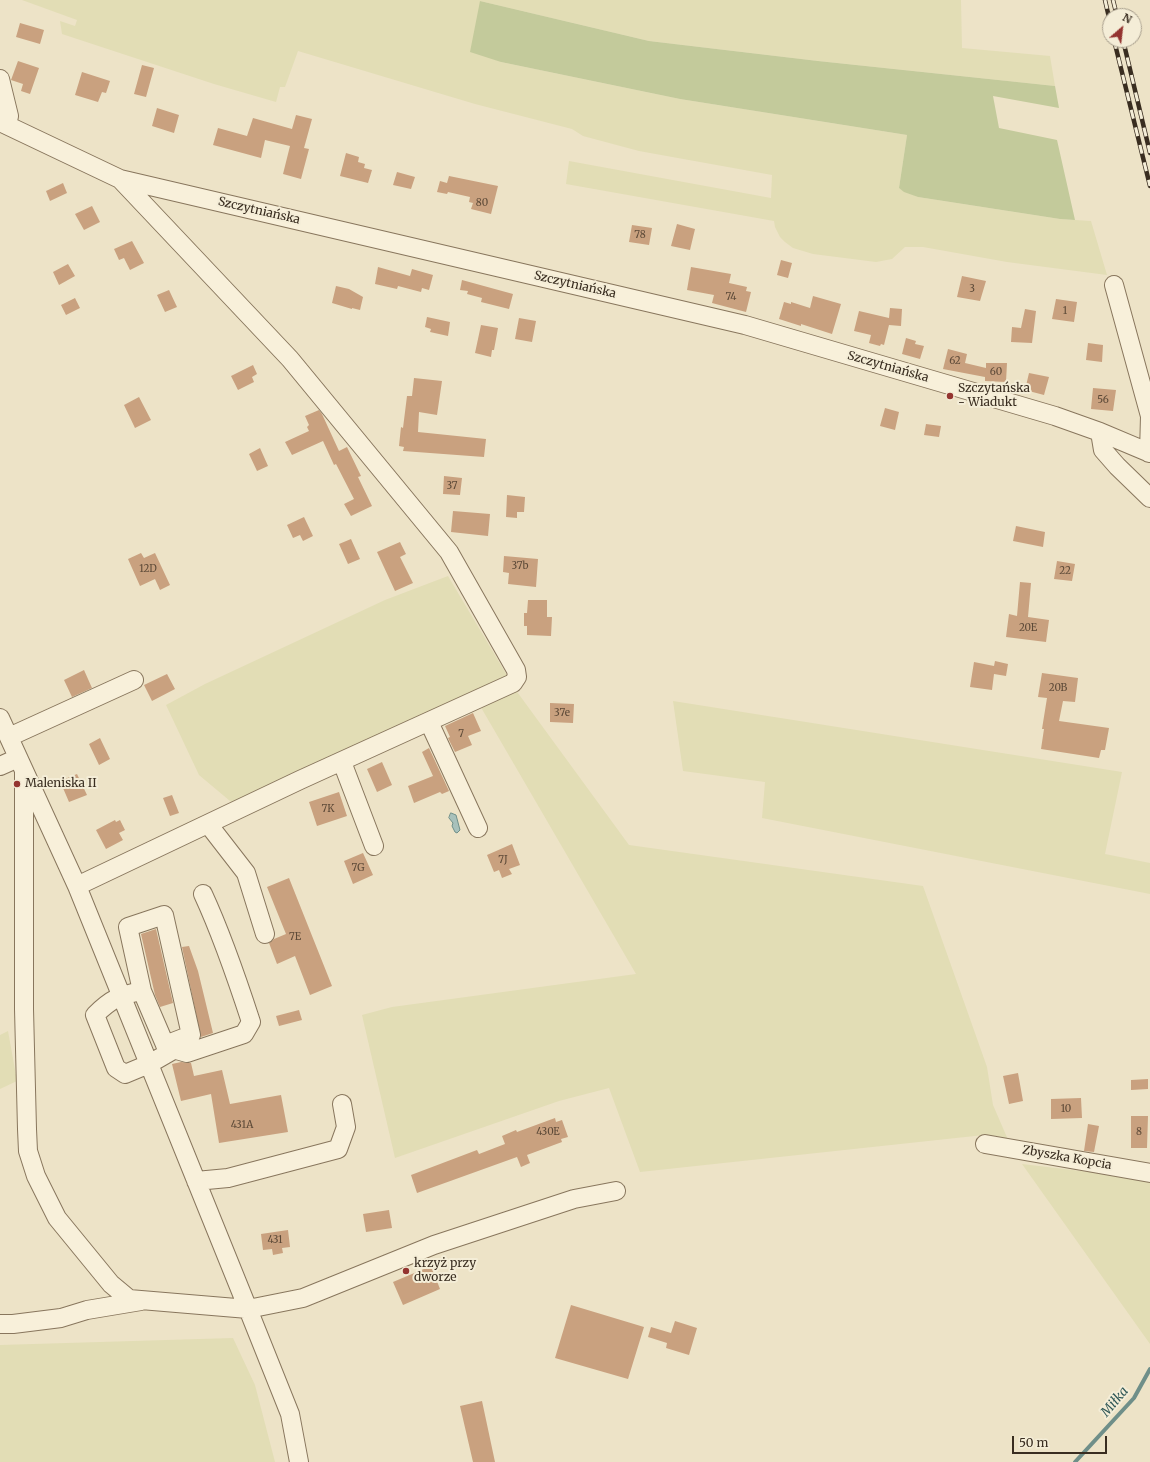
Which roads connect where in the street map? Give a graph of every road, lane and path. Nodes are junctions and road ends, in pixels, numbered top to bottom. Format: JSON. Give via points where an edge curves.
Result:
{"nodes":[{"id":1,"x":0,"y":79,"type":"edge"},
{"id":2,"x":3,"y":123,"type":"edge"},
{"id":3,"x":120,"y":179,"type":"junction"},
{"id":4,"x":1114,"y":285,"type":"dead end"},
{"id":5,"x":1100,"y":432,"type":"junction"},
{"id":6,"x":1149,"y":453,"type":"edge"},
{"id":7,"x":1150,"y":498,"type":"edge"},
{"id":8,"x":134,"y":680,"type":"dead end"},
{"id":9,"x":0,"y":718,"type":"edge"},
{"id":10,"x":429,"y":722,"type":"junction"},
{"id":11,"x":9,"y":737,"type":"junction"},
{"id":12,"x":342,"y":762,"type":"junction"},
{"id":13,"x":21,"y":764,"type":"junction"},
{"id":14,"x":0,"y":766,"type":"edge"},
{"id":15,"x":208,"y":824,"type":"junction"},
{"id":16,"x":478,"y":828,"type":"dead end"},
{"id":17,"x":374,"y":846,"type":"dead end"},
{"id":18,"x":77,"y":886,"type":"junction"},
{"id":19,"x":203,"y":894,"type":"dead end"},
{"id":20,"x":264,"y":934,"type":"dead end"},
{"id":21,"x":142,"y":991,"type":"junction"},
{"id":22,"x":121,"y":995,"type":"junction"},
{"id":23,"x":170,"y":1047,"type":"junction"},
{"id":24,"x":149,"y":1064,"type":"junction"},
{"id":25,"x":342,"y":1104,"type":"dead end"},
{"id":26,"x":984,"y":1144,"type":"dead end"},
{"id":27,"x":1150,"y":1173,"type":"edge"},
{"id":28,"x":196,"y":1181,"type":"junction"},
{"id":29,"x":616,"y":1191,"type":"dead end"},
{"id":30,"x":143,"y":1301,"type":"junction"},
{"id":31,"x":248,"y":1309,"type":"junction"},
{"id":32,"x":0,"y":1324,"type":"edge"},
{"id":33,"x":299,"y":1462,"type":"edge"}],
"edges":[{"from":1,"to":2,"type":"street","via":[[9,116]]},
{"from":2,"to":3,"type":"street","name":"Szczytniańska"},
{"from":3,"to":5,"type":"street","name":"Szczytniańska","via":[[745,325],[1055,416]]},
{"from":3,"to":10,"type":"street","via":[[290,359],[453,558],[516,670],[517,677],[512,683]]},
{"from":4,"to":6,"type":"street","via":[[1150,416]]},
{"from":5,"to":6,"type":"street","name":"Szczytniańska"},
{"from":5,"to":7,"type":"street","via":[[1103,450]]},
{"from":8,"to":11,"type":"street"},
{"from":9,"to":11,"type":"street"},
{"from":10,"to":12,"type":"street"},
{"from":10,"to":16,"type":"street"},
{"from":11,"to":13,"type":"street"},
{"from":12,"to":15,"type":"street"},
{"from":12,"to":17,"type":"street"},
{"from":13,"to":14,"type":"street"},
{"from":13,"to":18,"type":"street"},
{"from":13,"to":30,"type":"street","via":[[28,1151],[49,1205],[69,1234],[111,1284],[129,1299]]},
{"from":15,"to":18,"type":"street"},
{"from":15,"to":20,"type":"street","via":[[246,873]]},
{"from":18,"to":22,"type":"street"},
{"from":19,"to":23,"type":"street","via":[[238,981],[251,1022],[244,1034],[187,1053]]},
{"from":21,"to":22,"type":"street"},
{"from":21,"to":23,"type":"street"},
{"from":21,"to":23,"type":"street","via":[[128,927],[164,915],[191,1035]]},
{"from":22,"to":24,"type":"street"},
{"from":22,"to":24,"type":"street","via":[[95,1015],[116,1068],[125,1074]]},
{"from":23,"to":24,"type":"street"},
{"from":24,"to":28,"type":"street"},
{"from":25,"to":28,"type":"street","via":[[346,1127],[338,1149],[228,1178]]},
{"from":26,"to":27,"type":"street","name":"Zbyszka Kopcia"},
{"from":28,"to":31,"type":"street"},
{"from":29,"to":31,"type":"street","via":[[574,1199],[434,1245],[303,1298]]},
{"from":30,"to":31,"type":"street"},
{"from":30,"to":32,"type":"street","via":[[87,1310],[61,1318]]},
{"from":31,"to":33,"type":"street","via":[[290,1414]]}]}
